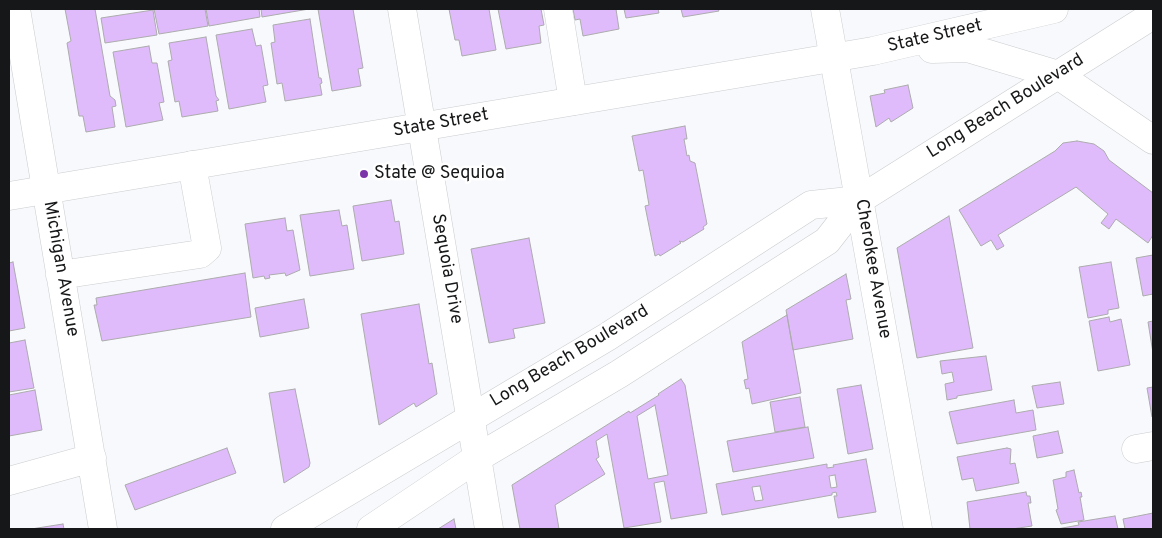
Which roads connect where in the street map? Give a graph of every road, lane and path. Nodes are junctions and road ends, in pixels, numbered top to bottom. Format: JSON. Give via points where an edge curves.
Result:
{"nodes":[{"id":1,"x":16,"y":9,"type":"edge"},
{"id":2,"x":402,"y":9,"type":"edge"},
{"id":3,"x":558,"y":9,"type":"edge"},
{"id":4,"x":825,"y":9,"type":"edge"},
{"id":5,"x":1054,"y":9,"type":"edge"},
{"id":6,"x":1153,"y":15,"type":"edge"},
{"id":7,"x":874,"y":51,"type":"junction"},
{"id":8,"x":834,"y":58,"type":"junction"},
{"id":9,"x":1058,"y":75,"type":"junction"},
{"id":10,"x":573,"y":101,"type":"junction"},
{"id":11,"x":422,"y":127,"type":"junction"},
{"id":12,"x":1153,"y":140,"type":"edge"},
{"id":13,"x":192,"y":165,"type":"junction"},
{"id":14,"x":46,"y":190,"type":"junction"},
{"id":15,"x":9,"y":196,"type":"edge"},
{"id":16,"x":859,"y":200,"type":"junction"},
{"id":17,"x":60,"y":275,"type":"junction"},
{"id":18,"x":470,"y":418,"type":"junction"},
{"id":19,"x":92,"y":458,"type":"junction"},
{"id":20,"x":477,"y":458,"type":"junction"},
{"id":21,"x":9,"y":480,"type":"edge"},
{"id":22,"x":104,"y":529,"type":"edge"},
{"id":23,"x":284,"y":529,"type":"edge"},
{"id":24,"x":371,"y":529,"type":"edge"},
{"id":25,"x":490,"y":529,"type":"edge"},
{"id":26,"x":918,"y":529,"type":"edge"}],
"edges":[{"from":1,"to":14,"type":"main road","name":"Michigan Avenue"},
{"from":2,"to":11,"type":"main road","name":"Sequoia Drive"},
{"from":3,"to":10,"type":"main road"},
{"from":4,"to":8,"type":"main road","name":"Cherokee Avenue"},
{"from":5,"to":7,"type":"main road","name":"State Street"},
{"from":6,"to":9,"type":"main road","name":"Long Beach Boulevard"},
{"from":7,"to":8,"type":"main road","name":"State Street"},
{"from":7,"to":9,"type":"main road","name":"State Street","via":[[968,48]]},
{"from":8,"to":10,"type":"main road","name":"State Street"},
{"from":8,"to":16,"type":"main road","name":"Cherokee Avenue"},
{"from":9,"to":12,"type":"main road","name":"State Street"},
{"from":9,"to":16,"type":"main road","name":"Long Beach Boulevard"},
{"from":10,"to":11,"type":"main road","name":"State Street"},
{"from":11,"to":13,"type":"main road","name":"State Street"},
{"from":11,"to":18,"type":"main road","name":"Sequoia Drive"},
{"from":13,"to":14,"type":"main road","name":"State Street"},
{"from":13,"to":17,"type":"main road","via":[[207,248],[200,254]]},
{"from":14,"to":15,"type":"main road","name":"State Street"},
{"from":14,"to":17,"type":"main road","name":"Michigan Avenue"},
{"from":16,"to":18,"type":"main road","name":"Long Beach Boulevard","via":[[810,205],[607,337]]},
{"from":16,"to":20,"type":"main road","name":"Long Beach Boulevard","via":[[827,241],[620,374]]},
{"from":16,"to":26,"type":"main road","name":"Cherokee Avenue"},
{"from":17,"to":19,"type":"main road","name":"Michigan Avenue"},
{"from":18,"to":20,"type":"main road","name":"Sequoia Drive"},
{"from":18,"to":23,"type":"main road","name":"Long Beach Boulevard"},
{"from":19,"to":21,"type":"main road"},
{"from":19,"to":22,"type":"main road","name":"Michigan Avenue"},
{"from":20,"to":24,"type":"main road","name":"Long Beach Boulevard"},
{"from":20,"to":25,"type":"main road","name":"Sequoia Drive"}]}
